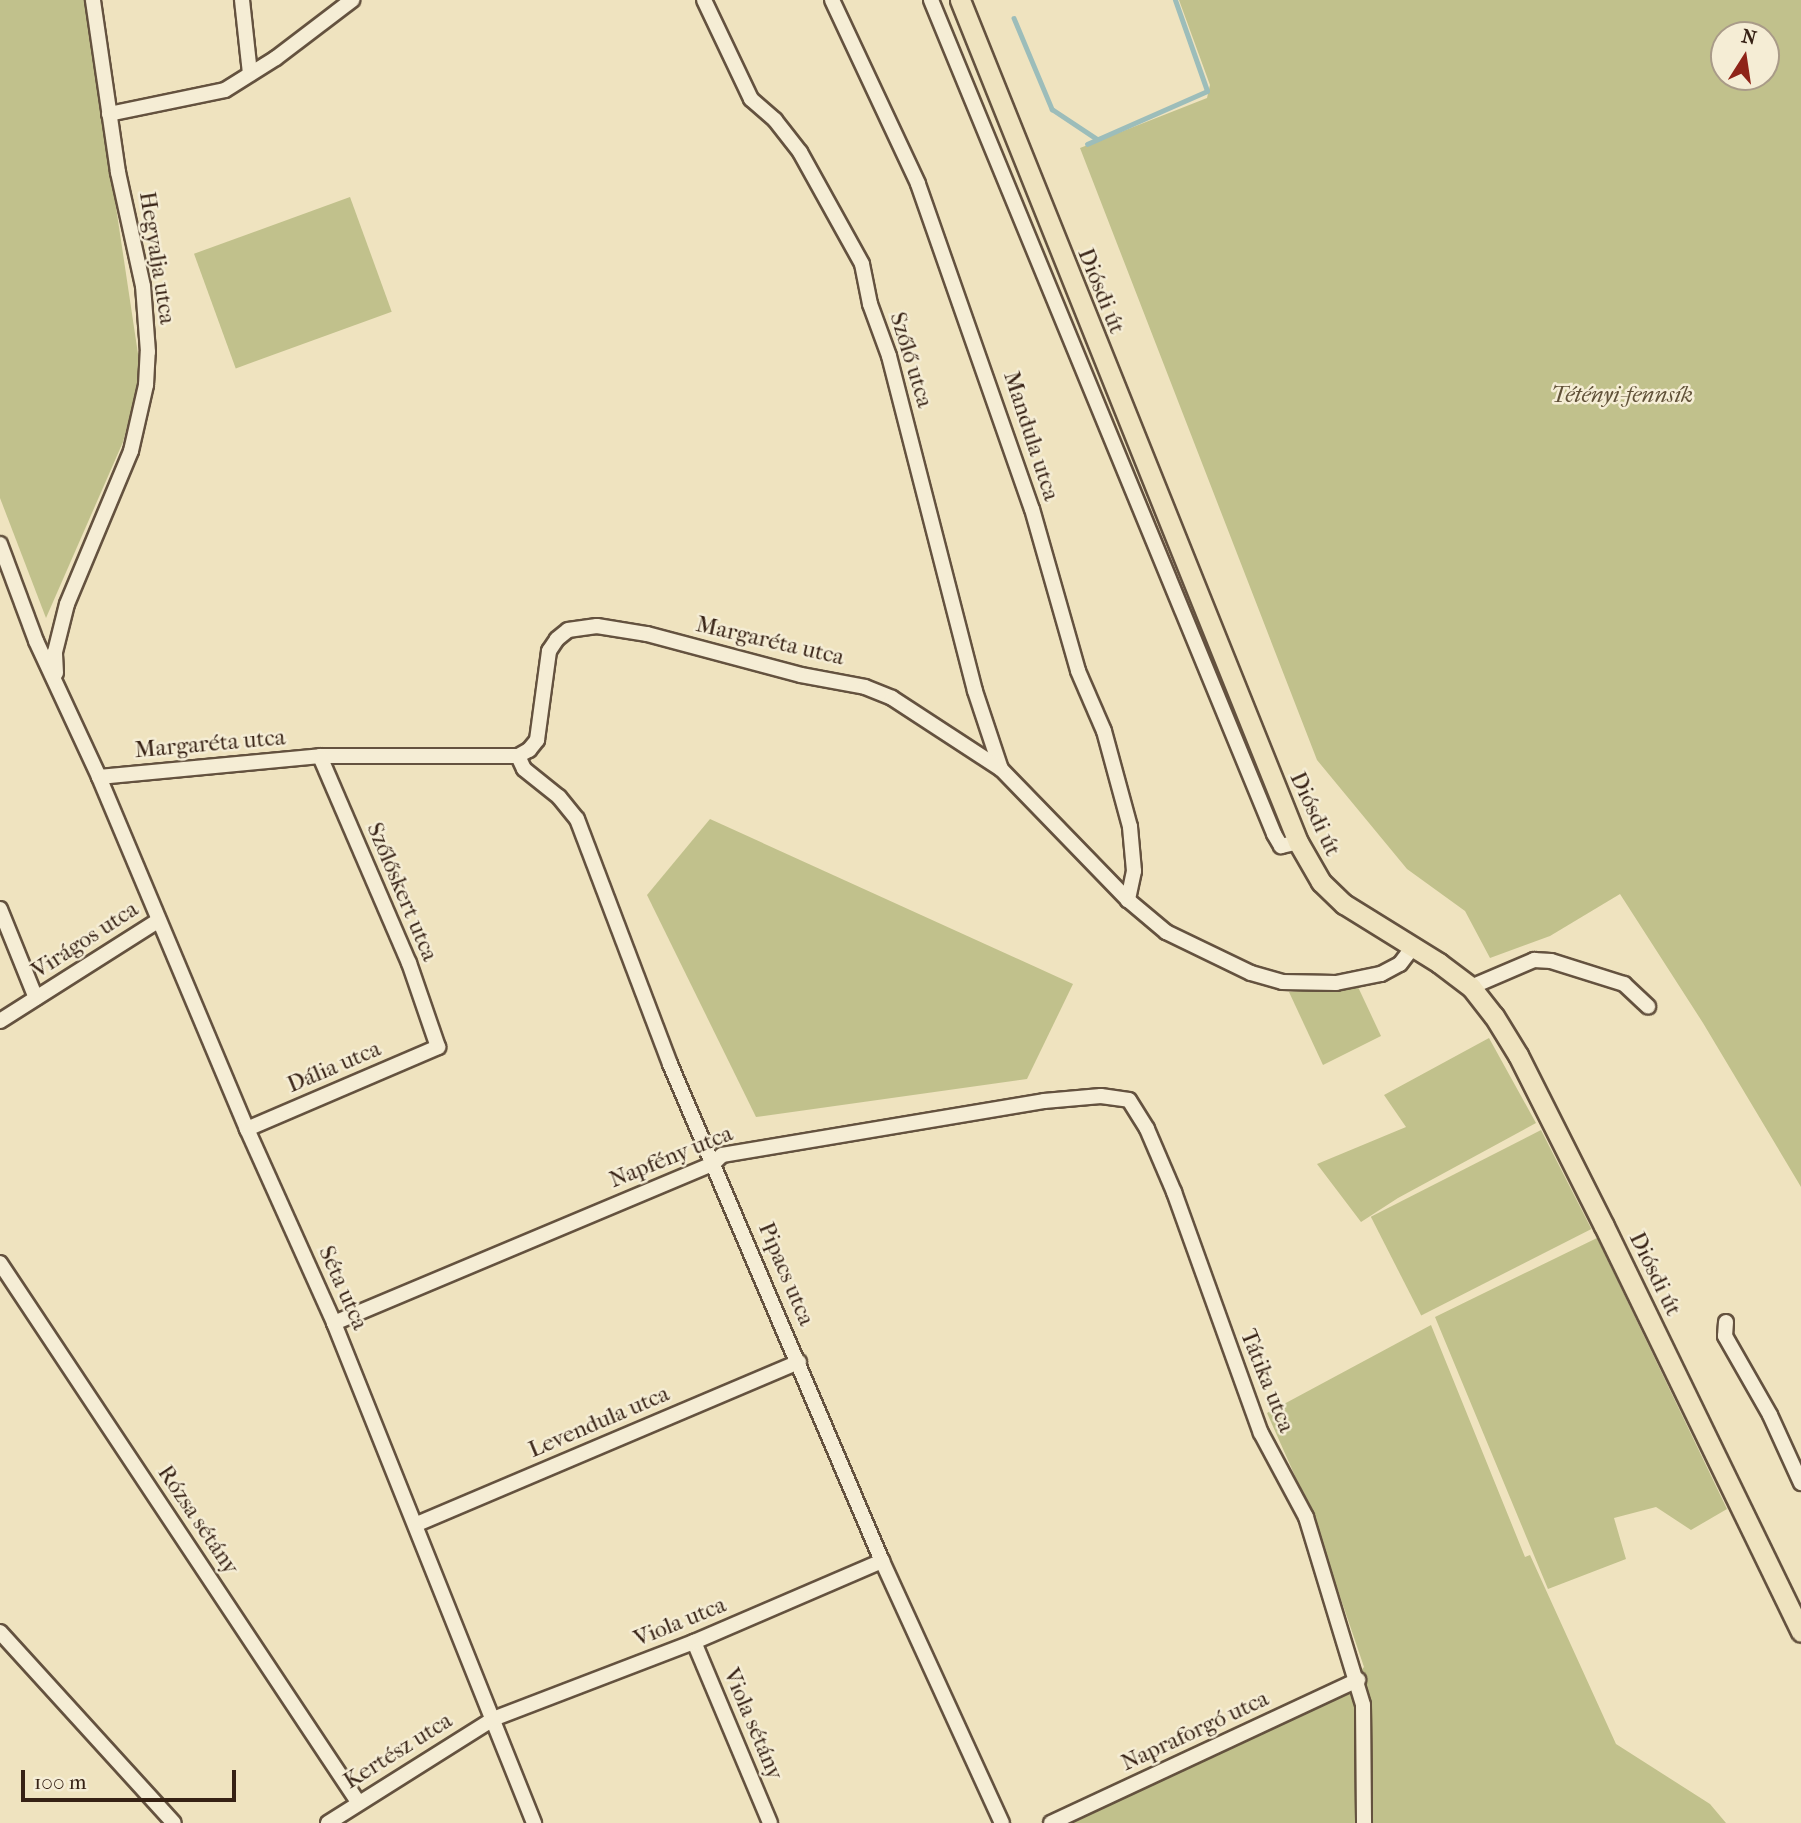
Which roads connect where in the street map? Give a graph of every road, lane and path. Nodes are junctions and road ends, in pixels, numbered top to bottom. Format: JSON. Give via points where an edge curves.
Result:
{"nodes":[{"id":1,"x":93,"y":0,"type":"edge"},
{"id":2,"x":243,"y":0,"type":"edge"},
{"id":3,"x":352,"y":0,"type":"edge"},
{"id":4,"x":704,"y":0,"type":"edge"},
{"id":5,"x":832,"y":0,"type":"edge"},
{"id":6,"x":931,"y":0,"type":"edge"},
{"id":7,"x":960,"y":0,"type":"edge"},
{"id":8,"x":250,"y":74,"type":"junction"},
{"id":9,"x":108,"y":114,"type":"junction"},
{"id":10,"x":0,"y":544,"type":"edge"},
{"id":11,"x":56,"y":678,"type":"junction"},
{"id":12,"x":320,"y":756,"type":"junction"},
{"id":13,"x":518,"y":756,"type":"junction"},
{"id":14,"x":1001,"y":769,"type":"junction"},
{"id":15,"x":99,"y":777,"type":"junction"},
{"id":16,"x":1298,"y":842,"type":"junction"},
{"id":17,"x":1128,"y":900,"type":"junction"},
{"id":18,"x":0,"y":909,"type":"edge"},
{"id":19,"x":159,"y":920,"type":"junction"},
{"id":20,"x":1413,"y":947,"type":"junction"},
{"id":21,"x":1471,"y":988,"type":"junction"},
{"id":22,"x":36,"y":998,"type":"junction"},
{"id":23,"x":1648,"y":1006,"type":"dead end"},
{"id":24,"x":0,"y":1021,"type":"edge"},
{"id":25,"x":438,"y":1047,"type":"joint"},
{"id":26,"x":1129,"y":1100,"type":"joint"},
{"id":27,"x":247,"y":1129,"type":"junction"},
{"id":28,"x":714,"y":1163,"type":"junction"},
{"id":29,"x":0,"y":1263,"type":"edge"},
{"id":30,"x":1726,"y":1322,"type":"dead end"},
{"id":31,"x":334,"y":1323,"type":"junction"},
{"id":32,"x":799,"y":1362,"type":"junction"},
{"id":33,"x":1801,"y":1483,"type":"edge"},
{"id":34,"x":417,"y":1524,"type":"junction"},
{"id":35,"x":882,"y":1561,"type":"junction"},
{"id":36,"x":0,"y":1632,"type":"edge"},
{"id":37,"x":1801,"y":1632,"type":"edge"},
{"id":38,"x":694,"y":1642,"type":"junction"},
{"id":39,"x":1357,"y":1680,"type":"junction"},
{"id":40,"x":493,"y":1719,"type":"junction"},
{"id":41,"x":358,"y":1802,"type":"junction"},
{"id":42,"x":174,"y":1823,"type":"edge"},
{"id":43,"x":328,"y":1823,"type":"edge"},
{"id":44,"x":534,"y":1823,"type":"edge"},
{"id":45,"x":770,"y":1823,"type":"edge"},
{"id":46,"x":1002,"y":1823,"type":"edge"},
{"id":47,"x":1051,"y":1823,"type":"edge"},
{"id":48,"x":1364,"y":1823,"type":"edge"}],
"edges":[{"from":1,"to":9,"type":"street","name":"Hegyalja utca"},
{"from":2,"to":8,"type":"street"},
{"from":3,"to":8,"type":"street"},
{"from":4,"to":14,"type":"street","name":"Szőlő utca","via":[[751,99],[800,152],[862,264],[975,691]]},
{"from":5,"to":17,"type":"street","name":"Mandula utca","via":[[918,184],[1028,496],[1078,671],[1104,731],[1130,827],[1134,872]]},
{"from":6,"to":16,"type":"street","via":[[1274,834],[1281,846]]},
{"from":7,"to":16,"type":"main road","name":"Diósdi út"},
{"from":8,"to":9,"type":"street","via":[[225,90]]},
{"from":9,"to":11,"type":"street","name":"Hegyalja utca","via":[[143,286],[146,385],[131,451],[67,604],[55,652]]},
{"from":10,"to":11,"type":"street","name":"Séta utca","via":[[36,641]]},
{"from":11,"to":15,"type":"street","name":"Séta utca"},
{"from":12,"to":13,"type":"street","name":"Margaréta utca"},
{"from":12,"to":15,"type":"street","name":"Margaréta utca"},
{"from":12,"to":25,"type":"street","name":"Szőlőskert utca","via":[[409,963]]},
{"from":13,"to":14,"type":"street","name":"Margaréta utca","via":[[537,740],[549,651],[569,630],[597,626],[864,687],[892,698]]},
{"from":13,"to":28,"type":"street","name":"Pipacs utca","via":[[524,769],[559,797],[577,819],[670,1064]]},
{"from":14,"to":17,"type":"street","name":"Margaréta utca"},
{"from":15,"to":19,"type":"street","name":"Séta utca"},
{"from":16,"to":20,"type":"main road","name":"Diósdi út","via":[[1321,882],[1338,899]]},
{"from":17,"to":20,"type":"street","name":"Margaréta utca","via":[[1166,932],[1251,973],[1282,982],[1336,983],[1381,974],[1400,964]]},
{"from":18,"to":22,"type":"street"},
{"from":19,"to":22,"type":"street","name":"Virágos utca"},
{"from":19,"to":27,"type":"street","name":"Séta utca"},
{"from":20,"to":21,"type":"main road","name":"Diósdi út"},
{"from":21,"to":23,"type":"street","via":[[1534,960],[1551,961],[1624,984]]},
{"from":21,"to":37,"type":"main road","name":"Diósdi út","via":[[1518,1055]]},
{"from":22,"to":24,"type":"street","name":"Virágos utca"},
{"from":25,"to":27,"type":"street","name":"Dália utca"},
{"from":26,"to":28,"type":"street","name":"Napfény utca","via":[[1101,1096],[1044,1101],[759,1147],[722,1155]]},
{"from":26,"to":39,"type":"street","name":"Tátika utca","via":[[1174,1192],[1261,1433],[1306,1517]]},
{"from":27,"to":31,"type":"street","name":"Séta utca"},
{"from":28,"to":31,"type":"street","name":"Napfény utca"},
{"from":28,"to":32,"type":"street","name":"Pipacs utca"},
{"from":29,"to":41,"type":"street","name":"Rózsa sétány"},
{"from":30,"to":33,"type":"street","via":[[1725,1336],[1770,1415]]},
{"from":31,"to":34,"type":"street","name":"Séta utca"},
{"from":32,"to":34,"type":"street","name":"Levendula utca"},
{"from":32,"to":35,"type":"street","name":"Pipacs utca"},
{"from":34,"to":40,"type":"street","name":"Séta utca"},
{"from":35,"to":38,"type":"street","name":"Viola utca"},
{"from":35,"to":46,"type":"street","name":"Pipacs utca"},
{"from":36,"to":42,"type":"street"},
{"from":38,"to":40,"type":"street","name":"Viola utca"},
{"from":38,"to":45,"type":"street","name":"Viola sétány"},
{"from":39,"to":47,"type":"street","name":"Napraforgó utca"},
{"from":39,"to":48,"type":"street","name":"Tátika utca","via":[[1363,1705]]},
{"from":40,"to":41,"type":"street","name":"Kertész utca"},
{"from":40,"to":44,"type":"street","name":"Séta utca"},
{"from":41,"to":43,"type":"street","name":"Kertész utca"}]}
